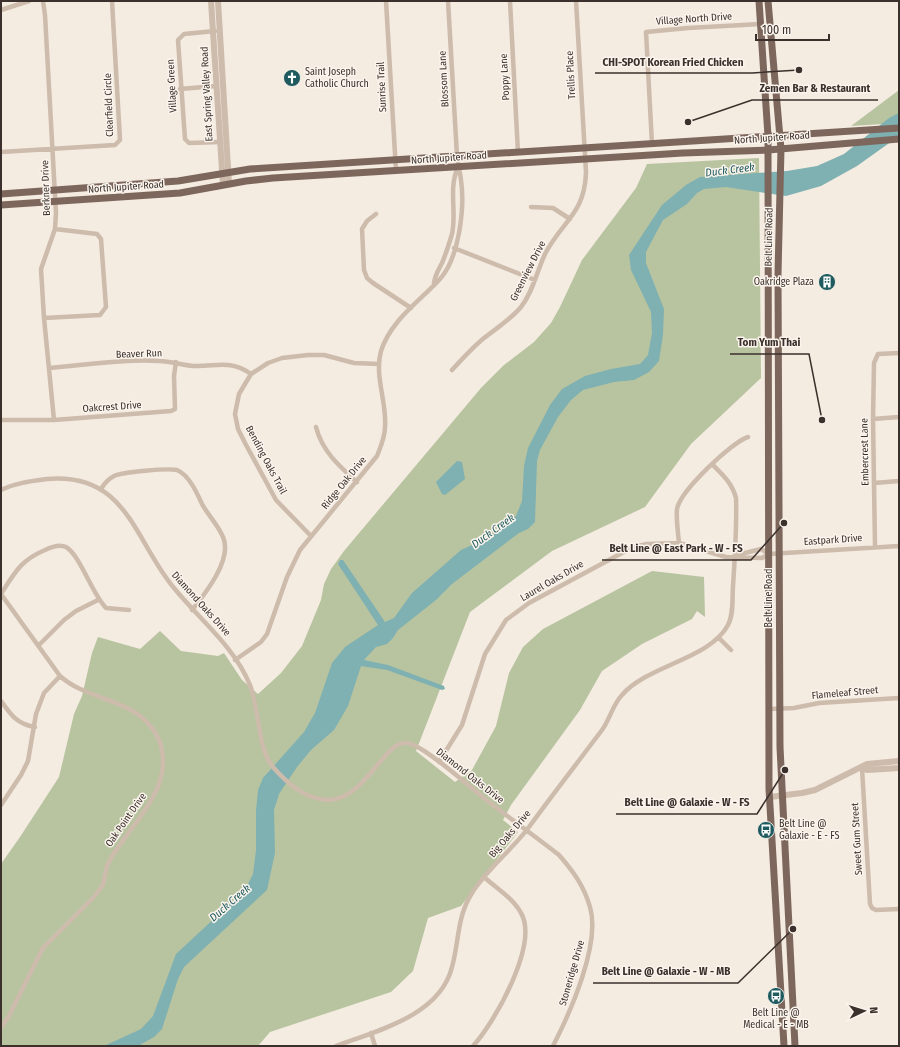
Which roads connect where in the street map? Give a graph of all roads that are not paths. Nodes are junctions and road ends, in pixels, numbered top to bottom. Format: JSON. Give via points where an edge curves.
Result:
{"nodes":[{"id":1,"x":30,"y":1,"type":"edge"},
{"id":2,"x":43,"y":1,"type":"edge"},
{"id":3,"x":112,"y":1,"type":"edge"},
{"id":4,"x":212,"y":1,"type":"edge"},
{"id":5,"x":218,"y":1,"type":"edge"},
{"id":6,"x":386,"y":1,"type":"edge"},
{"id":7,"x":448,"y":1,"type":"edge"},
{"id":8,"x":510,"y":1,"type":"edge"},
{"id":9,"x":576,"y":1,"type":"edge"},
{"id":10,"x":759,"y":1,"type":"edge"},
{"id":11,"x":768,"y":1,"type":"edge"},
{"id":12,"x":1,"y":10,"type":"edge"},
{"id":13,"x":761,"y":24,"type":"junction"},
{"id":14,"x":216,"y":31,"type":"junction"},
{"id":15,"x":216,"y":86,"type":"junction"},
{"id":16,"x":180,"y":89,"type":"junction"},
{"id":17,"x":899,"y":128,"type":"edge"},
{"id":18,"x":780,"y":135,"type":"junction"},
{"id":19,"x":768,"y":136,"type":"junction"},
{"id":20,"x":899,"y":139,"type":"edge"},
{"id":21,"x":220,"y":142,"type":"junction"},
{"id":22,"x":670,"y":143,"type":"junction"},
{"id":23,"x":652,"y":144,"type":"junction"},
{"id":24,"x":53,"y":149,"type":"junction"},
{"id":25,"x":584,"y":149,"type":"junction"},
{"id":26,"x":781,"y":149,"type":"junction"},
{"id":27,"x":768,"y":150,"type":"junction"},
{"id":28,"x":1,"y":152,"type":"edge"},
{"id":29,"x":518,"y":153,"type":"junction"},
{"id":30,"x":670,"y":154,"type":"junction"},
{"id":31,"x":457,"y":156,"type":"junction"},
{"id":32,"x":585,"y":159,"type":"junction"},
{"id":33,"x":395,"y":160,"type":"junction"},
{"id":34,"x":349,"y":163,"type":"junction"},
{"id":35,"x":293,"y":166,"type":"junction"},
{"id":36,"x":458,"y":167,"type":"junction"},
{"id":37,"x":396,"y":171,"type":"junction"},
{"id":38,"x":225,"y":173,"type":"junction"},
{"id":39,"x":350,"y":174,"type":"junction"},
{"id":40,"x":293,"y":177,"type":"junction"},
{"id":41,"x":226,"y":184,"type":"junction"},
{"id":42,"x":55,"y":190,"type":"junction"},
{"id":43,"x":1,"y":194,"type":"edge"},
{"id":44,"x":56,"y":202,"type":"junction"},
{"id":45,"x":1,"y":206,"type":"edge"},
{"id":46,"x":531,"y":207,"type":"dead end"},
{"id":47,"x":376,"y":214,"type":"dead end"},
{"id":48,"x":570,"y":219,"type":"junction"},
{"id":49,"x":55,"y":229,"type":"junction"},
{"id":50,"x":448,"y":246,"type":"junction"},
{"id":51,"x":455,"y":249,"type":"junction"},
{"id":52,"x":534,"y":280,"type":"junction"},
{"id":53,"x":434,"y":283,"type":"junction"},
{"id":54,"x":411,"y":308,"type":"junction"},
{"id":55,"x":44,"y":318,"type":"junction"},
{"id":56,"x":899,"y":353,"type":"edge"},
{"id":57,"x":176,"y":362,"type":"junction"},
{"id":58,"x":379,"y":364,"type":"junction"},
{"id":59,"x":49,"y":368,"type":"junction"},
{"id":60,"x":452,"y":370,"type":"dead end"},
{"id":61,"x":251,"y":374,"type":"junction"},
{"id":62,"x":768,"y":381,"type":"junction"},
{"id":63,"x":779,"y":381,"type":"junction"},
{"id":64,"x":899,"y":417,"type":"edge"},
{"id":65,"x":873,"y":419,"type":"junction"},
{"id":66,"x":1,"y":420,"type":"edge"},
{"id":67,"x":54,"y":420,"type":"junction"},
{"id":68,"x":316,"y":427,"type":"dead end"},
{"id":69,"x":748,"y":437,"type":"dead end"},
{"id":70,"x":713,"y":465,"type":"junction"},
{"id":71,"x":899,"y":481,"type":"edge"},
{"id":72,"x":357,"y":482,"type":"junction"},
{"id":73,"x":874,"y":483,"type":"junction"},
{"id":74,"x":1,"y":490,"type":"edge"},
{"id":75,"x":101,"y":490,"type":"junction"},
{"id":76,"x":769,"y":492,"type":"junction"},
{"id":77,"x":779,"y":492,"type":"junction"},
{"id":78,"x":311,"y":536,"type":"junction"},
{"id":79,"x":679,"y":543,"type":"junction"},
{"id":80,"x":874,"y":546,"type":"junction"},
{"id":81,"x":899,"y":546,"type":"edge"},
{"id":82,"x":779,"y":553,"type":"junction"},
{"id":83,"x":769,"y":554,"type":"junction"},
{"id":84,"x":736,"y":556,"type":"junction"},
{"id":85,"x":1,"y":594,"type":"edge"},
{"id":86,"x":98,"y":600,"type":"junction"},
{"id":87,"x":129,"y":610,"type":"dead end"},
{"id":88,"x":192,"y":610,"type":"junction"},
{"id":89,"x":719,"y":638,"type":"junction"},
{"id":90,"x":39,"y":645,"type":"junction"},
{"id":91,"x":731,"y":650,"type":"dead end"},
{"id":92,"x":235,"y":660,"type":"junction"},
{"id":93,"x":60,"y":676,"type":"junction"},
{"id":94,"x":899,"y":698,"type":"edge"},
{"id":95,"x":1,"y":701,"type":"edge"},
{"id":96,"x":780,"y":708,"type":"junction"},
{"id":97,"x":769,"y":709,"type":"junction"},
{"id":98,"x":34,"y":727,"type":"junction"},
{"id":99,"x":899,"y":761,"type":"edge"},
{"id":100,"x":438,"y":762,"type":"junction"},
{"id":101,"x":862,"y":768,"type":"junction"},
{"id":102,"x":899,"y":768,"type":"edge"},
{"id":103,"x":781,"y":796,"type":"junction"},
{"id":104,"x":770,"y":797,"type":"junction"},
{"id":105,"x":1,"y":805,"type":"edge"},
{"id":106,"x":526,"y":830,"type":"junction"},
{"id":107,"x":484,"y":877,"type":"junction"},
{"id":108,"x":899,"y":908,"type":"edge"},
{"id":109,"x":790,"y":959,"type":"junction"},
{"id":110,"x":780,"y":960,"type":"junction"},
{"id":111,"x":1,"y":1027,"type":"edge"},
{"id":112,"x":371,"y":1033,"type":"junction"},
{"id":113,"x":336,"y":1046,"type":"edge"},
{"id":114,"x":375,"y":1046,"type":"edge"},
{"id":115,"x":473,"y":1046,"type":"edge"},
{"id":116,"x":553,"y":1046,"type":"edge"},
{"id":117,"x":784,"y":1046,"type":"edge"},
{"id":118,"x":795,"y":1046,"type":"edge"}],
"edges":[{"from":1,"to":12,"type":"street"},
{"from":2,"to":24,"type":"street","name":"Berkner Drive"},
{"from":3,"to":24,"type":"street","name":"Clearfield Circle","via":[[120,140],[115,145]]},
{"from":4,"to":14,"type":"street","name":"East Spring Valley Road"},
{"from":5,"to":14,"type":"street","name":"East Spring Valley Road"},
{"from":6,"to":33,"type":"street","name":"Sunrise Trail"},
{"from":7,"to":31,"type":"street","name":"Blossom Lane"},
{"from":8,"to":29,"type":"street","name":"Poppy Lane"},
{"from":9,"to":25,"type":"street","name":"Trellis Place"},
{"from":10,"to":13,"type":"main road","name":"Belt Line Road"},
{"from":11,"to":18,"type":"main road","name":"Belt Line Road"},
{"from":13,"to":19,"type":"main road","name":"Belt Line Road"},
{"from":13,"to":23,"type":"street","name":"Village North Drive","via":[[646,32]]},
{"from":14,"to":15,"type":"street","name":"East Spring Valley Road"},
{"from":14,"to":16,"type":"street","name":"Village Green","via":[[180,36]]},
{"from":14,"to":38,"type":"street","name":"East Spring Valley Road"},
{"from":15,"to":16,"type":"street"},
{"from":15,"to":21,"type":"street","name":"East Spring Valley Road"},
{"from":16,"to":21,"type":"street","name":"Village Green","via":[[183,134],[186,142]]},
{"from":17,"to":18,"type":"main road","name":"North Jupiter Road"},
{"from":18,"to":19,"type":"main road","name":"North Jupiter Road"},
{"from":18,"to":26,"type":"main road","name":"Belt Line Road"},
{"from":19,"to":22,"type":"main road","name":"North Jupiter Road"},
{"from":19,"to":27,"type":"main road","name":"Belt Line Road"},
{"from":20,"to":26,"type":"main road","name":"North Jupiter Road"},
{"from":21,"to":38,"type":"street","name":"East Spring Valley Road"},
{"from":22,"to":23,"type":"main road","name":"North Jupiter Road"},
{"from":22,"to":30,"type":"main road"},
{"from":23,"to":25,"type":"main road","name":"North Jupiter Road"},
{"from":24,"to":28,"type":"street","name":"Clearfield Circle"},
{"from":24,"to":42,"type":"street","name":"Berkner Drive"},
{"from":25,"to":29,"type":"main road","name":"North Jupiter Road"},
{"from":25,"to":32,"type":"street","name":"Trellis Place"},
{"from":26,"to":27,"type":"main road","name":"North Jupiter Road"},
{"from":26,"to":63,"type":"main road","name":"Belt Line Road"},
{"from":27,"to":30,"type":"main road","name":"North Jupiter Road"},
{"from":27,"to":62,"type":"main road","name":"Belt Line Road"},
{"from":29,"to":31,"type":"main road","name":"North Jupiter Road"},
{"from":30,"to":32,"type":"main road","name":"North Jupiter Road"},
{"from":31,"to":33,"type":"main road","name":"North Jupiter Road"},
{"from":31,"to":36,"type":"street","name":"Blossom Lane"},
{"from":32,"to":36,"type":"main road","name":"North Jupiter Road"},
{"from":32,"to":48,"type":"street","name":"Greenview Drive","via":[[584,193]]},
{"from":33,"to":34,"type":"main road","name":"North Jupiter Road"},
{"from":33,"to":37,"type":"street","name":"Sunrise Trail"},
{"from":34,"to":35,"type":"main road","name":"North Jupiter Road"},
{"from":34,"to":39,"type":"main road"},
{"from":35,"to":38,"type":"main road","name":"North Jupiter Road"},
{"from":35,"to":40,"type":"main road"},
{"from":36,"to":37,"type":"main road","name":"North Jupiter Road"},
{"from":36,"to":50,"type":"street","name":"Ridge Oak Drive","via":[[452,180],[452,232]]},
{"from":36,"to":51,"type":"street","name":"Ridge Oak Drive","via":[[462,201]]},
{"from":37,"to":39,"type":"main road","name":"North Jupiter Road"},
{"from":38,"to":41,"type":"street","name":"East Spring Valley Road"},
{"from":38,"to":42,"type":"main road","name":"North Jupiter Road","via":[[178,181]]},
{"from":39,"to":40,"type":"main road","name":"North Jupiter Road"},
{"from":40,"to":41,"type":"main road","name":"North Jupiter Road"},
{"from":41,"to":44,"type":"main road","name":"North Jupiter Road","via":[[180,193]]},
{"from":42,"to":43,"type":"main road","name":"North Jupiter Road"},
{"from":42,"to":44,"type":"street","name":"Berkner Drive"},
{"from":44,"to":45,"type":"main road","name":"North Jupiter Road"},
{"from":44,"to":49,"type":"street","name":"Berkner Drive"},
{"from":46,"to":48,"type":"street","via":[[553,208]]},
{"from":47,"to":54,"type":"street","via":[[362,229],[364,270],[367,278],[373,283]]},
{"from":48,"to":52,"type":"street","name":"Greenview Drive","via":[[546,253]]},
{"from":49,"to":55,"type":"street","name":"Berkner Drive","via":[[41,269]]},
{"from":49,"to":55,"type":"street","via":[[97,234],[101,239],[106,307],[100,315]]},
{"from":50,"to":51,"type":"street"},
{"from":50,"to":53,"type":"street","name":"Ridge Oak Drive"},
{"from":51,"to":52,"type":"street"},
{"from":51,"to":53,"type":"street","name":"Ridge Oak Drive","via":[[440,280]]},
{"from":52,"to":60,"type":"street","name":"Greenview Drive","via":[[526,300],[516,312],[473,348]]},
{"from":53,"to":54,"type":"street","name":"Ridge Oak Drive"},
{"from":54,"to":58,"type":"street","name":"Ridge Oak Drive","via":[[389,332]]},
{"from":55,"to":59,"type":"street","name":"Berkner Drive"},
{"from":56,"to":65,"type":"street","name":"Embercrest Lane","via":[[878,354],[876,357]]},
{"from":57,"to":59,"type":"street","name":"Beaver Run","via":[[152,361]]},
{"from":57,"to":61,"type":"street","name":"Beaver Run","via":[[192,366],[232,364]]},
{"from":57,"to":67,"type":"street","name":"Oakcrest Drive","via":[[175,409],[171,412]]},
{"from":58,"to":61,"type":"street","name":"Bending Oaks Trail","via":[[354,363],[324,355],[308,355],[268,362]]},
{"from":58,"to":72,"type":"street","name":"Ridge Oak Drive","via":[[385,412],[383,441],[377,456]]},
{"from":59,"to":67,"type":"street","name":"Berkner Drive"},
{"from":61,"to":78,"type":"street","name":"Bending Oaks Trail","via":[[236,403],[238,429],[276,500]]},
{"from":62,"to":63,"type":"main road"},
{"from":62,"to":76,"type":"main road","name":"Belt Line Road"},
{"from":63,"to":77,"type":"main road","name":"Belt Line Road"},
{"from":64,"to":65,"type":"street"},
{"from":65,"to":73,"type":"street","name":"Embercrest Lane"},
{"from":66,"to":67,"type":"street","name":"Oakcrest Drive"},
{"from":68,"to":72,"type":"street","via":[[333,460]]},
{"from":69,"to":70,"type":"street","via":[[741,439]]},
{"from":70,"to":79,"type":"street","via":[[688,488],[677,508]]},
{"from":70,"to":84,"type":"street","name":"Big Oaks Drive","via":[[734,489]]},
{"from":71,"to":73,"type":"street"},
{"from":72,"to":78,"type":"street","name":"Ridge Oak Drive"},
{"from":73,"to":80,"type":"street","name":"Embercrest Lane"},
{"from":74,"to":75,"type":"street","name":"Diamond Oaks Drive","via":[[23,483],[60,478],[83,482]]},
{"from":75,"to":88,"type":"street","name":"Diamond Oaks Drive","via":[[122,505],[163,575]]},
{"from":75,"to":88,"type":"street","via":[[114,476],[169,470],[182,473],[194,487],[209,517],[223,536],[225,547],[211,586]]},
{"from":76,"to":77,"type":"main road"},
{"from":76,"to":83,"type":"main road","name":"Belt Line Road"},
{"from":77,"to":82,"type":"main road","name":"Belt Line Road"},
{"from":78,"to":92,"type":"street","name":"Ridge Oak Drive","via":[[294,562],[267,634],[261,642]]},
{"from":79,"to":84,"type":"street","name":"Laurel Oaks Drive","via":[[726,556]]},
{"from":79,"to":100,"type":"street","name":"Laurel Oaks Drive","via":[[633,547],[529,603],[506,620],[486,654],[462,725]]},
{"from":80,"to":81,"type":"street","name":"Eastpark Drive"},
{"from":80,"to":82,"type":"street","name":"Eastpark Drive"},
{"from":82,"to":83,"type":"street","name":"Eastpark Drive"},
{"from":82,"to":96,"type":"main road","name":"Belt Line Road"},
{"from":83,"to":84,"type":"street","name":"Laurel Oaks Drive","via":[[762,558]]},
{"from":83,"to":84,"type":"street","name":"Laurel Oaks Drive","via":[[761,549]]},
{"from":83,"to":97,"type":"main road","name":"Belt Line Road"},
{"from":84,"to":89,"type":"street","name":"Big Oaks Drive","via":[[731,615]]},
{"from":85,"to":86,"type":"street","via":[[18,568],[30,556],[51,547],[62,546],[77,560]]},
{"from":85,"to":90,"type":"street","name":"Oak Point Drive"},
{"from":86,"to":87,"type":"street","via":[[106,608]]},
{"from":86,"to":90,"type":"street","via":[[64,620]]},
{"from":88,"to":92,"type":"street","name":"Diamond Oaks Drive","via":[[218,634]]},
{"from":89,"to":91,"type":"street"},
{"from":89,"to":106,"type":"street","name":"Big Oaks Drive","via":[[639,680],[620,696],[603,728]]},
{"from":90,"to":93,"type":"street","name":"Oak Point Drive"},
{"from":92,"to":100,"type":"street","name":"Diamond Oaks Drive","via":[[250,684],[265,755],[283,778],[303,794],[317,800],[346,797],[356,790],[396,745],[405,742]]},
{"from":93,"to":98,"type":"street","via":[[44,693]]},
{"from":93,"to":111,"type":"street","name":"Oak Point Drive","via":[[71,685],[142,716],[161,745],[163,763],[157,790],[111,858],[103,885],[43,948],[14,1007]]},
{"from":94,"to":96,"type":"street","name":"Flameleaf Street"},
{"from":95,"to":98,"type":"street","via":[[14,718],[23,725]]},
{"from":96,"to":97,"type":"street","name":"Flameleaf Street"},
{"from":96,"to":103,"type":"main road","name":"Belt Line Road"},
{"from":97,"to":104,"type":"main road","name":"Belt Line Road"},
{"from":98,"to":105,"type":"street","via":[[28,761]]},
{"from":99,"to":101,"type":"street","via":[[867,764]]},
{"from":100,"to":106,"type":"street","name":"Diamond Oaks Drive"},
{"from":101,"to":102,"type":"street"},
{"from":101,"to":103,"type":"street","via":[[849,771],[815,790]]},
{"from":101,"to":108,"type":"street","name":"Sweet Gum Street","via":[[870,904],[876,910]]},
{"from":103,"to":104,"type":"street"},
{"from":103,"to":109,"type":"main road","name":"Belt Line Road"},
{"from":104,"to":110,"type":"main road","name":"Belt Line Road"},
{"from":106,"to":107,"type":"street","name":"Big Oaks Drive","via":[[508,854]]},
{"from":106,"to":116,"type":"street","name":"Stoneridge Drive","via":[[559,855],[573,870],[590,908],[590,947],[567,1020]]},
{"from":107,"to":112,"type":"street","name":"Big Oaks Drive","via":[[462,914],[448,979],[426,1006],[414,1015]]},
{"from":107,"to":115,"type":"street","via":[[515,904],[522,913],[527,930],[521,958],[498,1012]]},
{"from":109,"to":110,"type":"main road"},
{"from":109,"to":118,"type":"main road","name":"Belt Line Road"},
{"from":110,"to":117,"type":"main road","name":"Belt Line Road"},
{"from":112,"to":113,"type":"street","name":"Big Oaks Drive"},
{"from":112,"to":114,"type":"street"}]}
